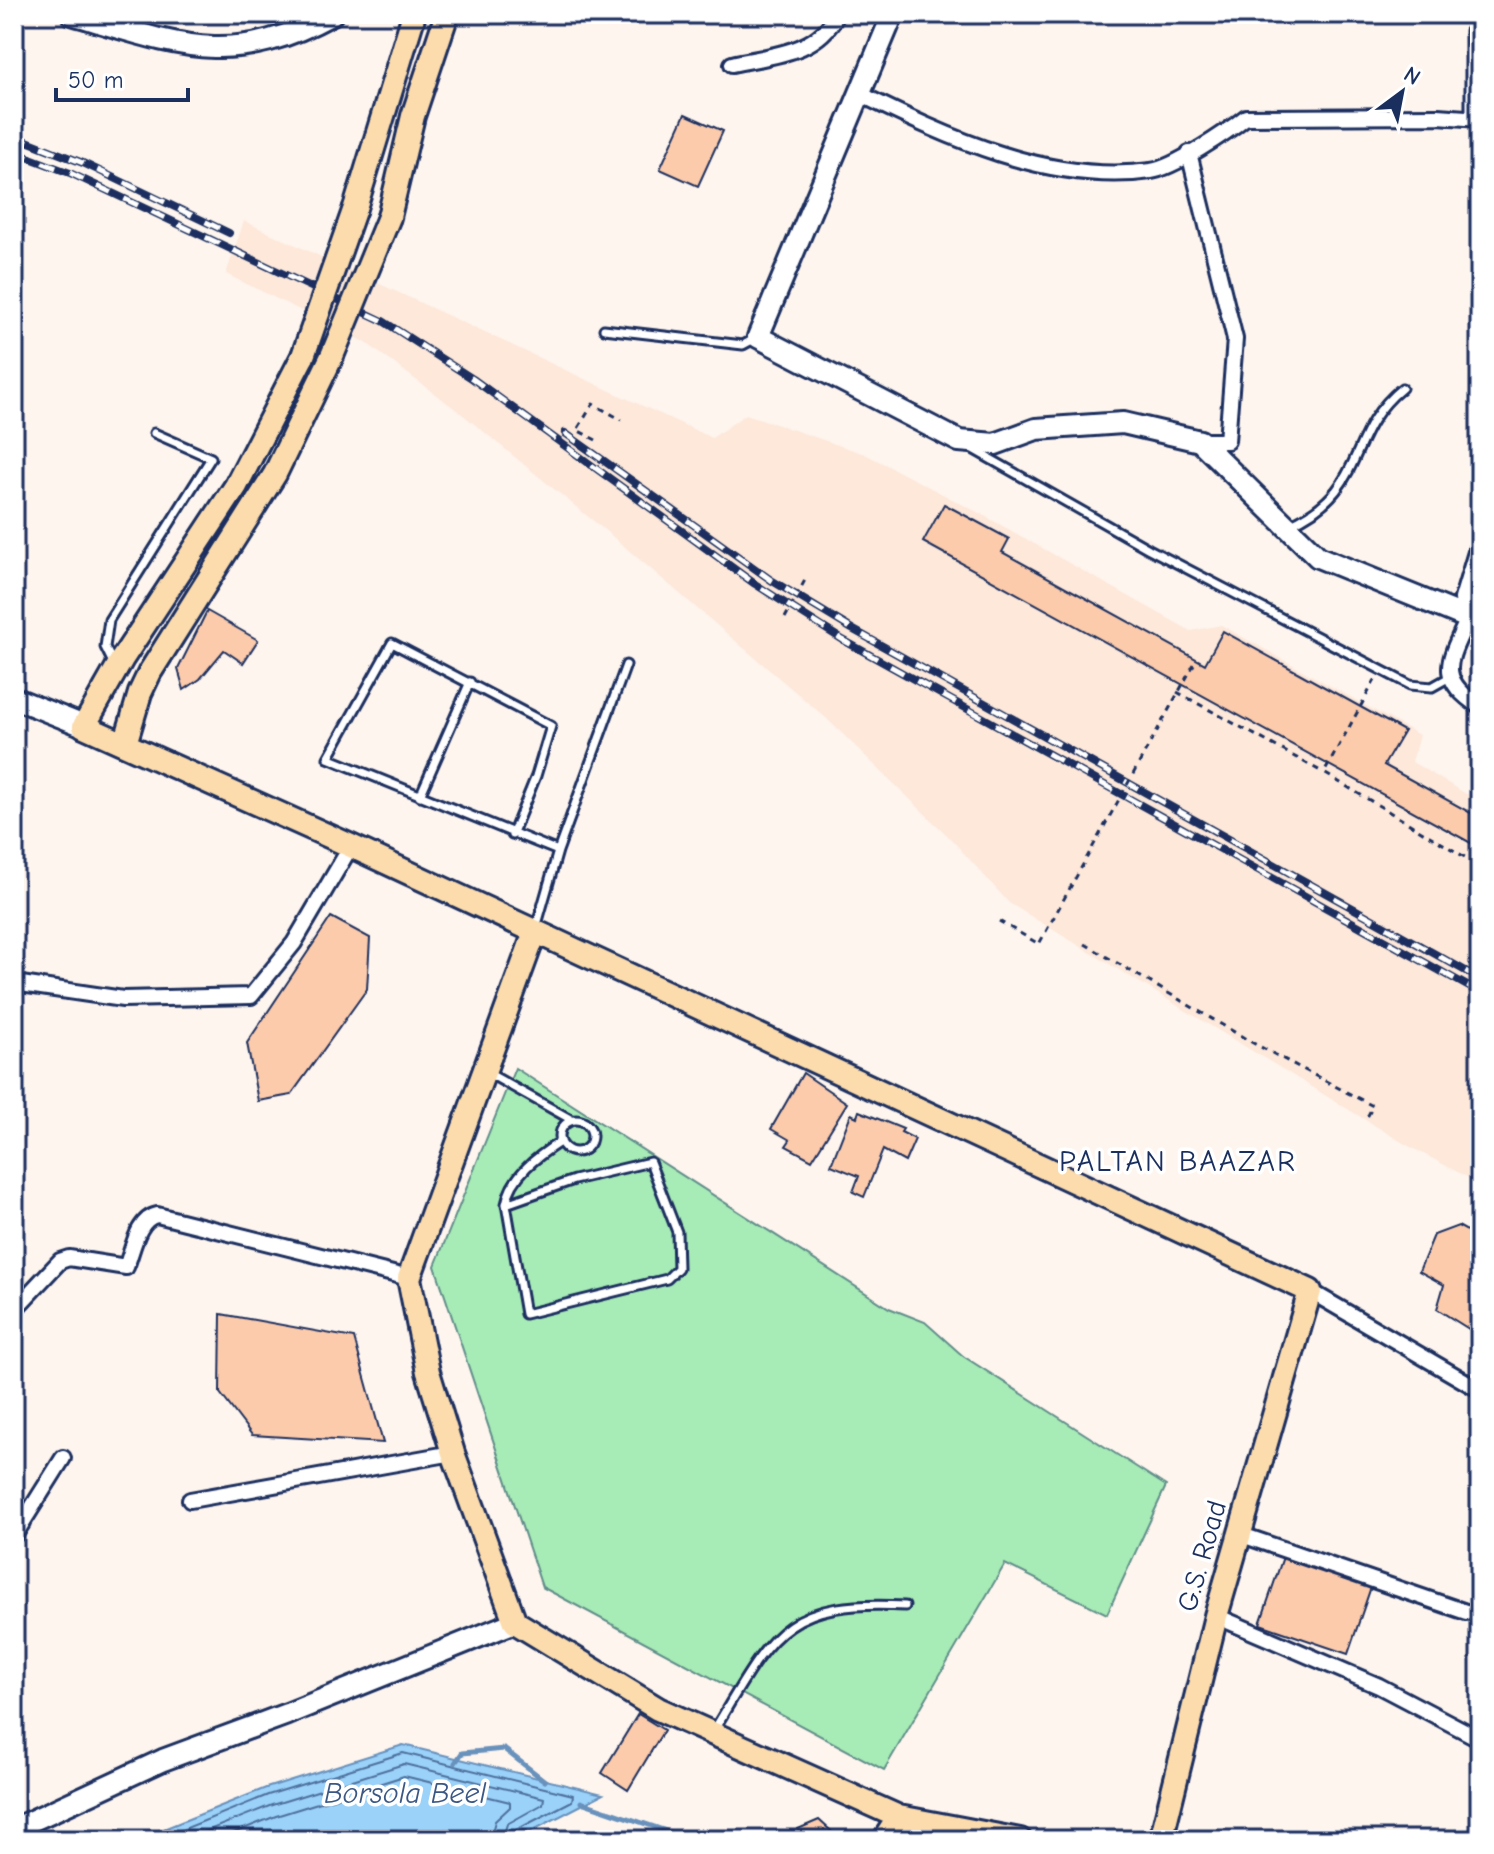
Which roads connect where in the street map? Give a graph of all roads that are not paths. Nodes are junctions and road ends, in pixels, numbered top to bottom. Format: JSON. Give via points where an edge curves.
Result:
{"nodes":[{"id":1,"x":72,"y":14,"type":"edge"},
{"id":2,"x":332,"y":14,"type":"edge"},
{"id":3,"x":414,"y":14,"type":"edge"},
{"id":4,"x":447,"y":14,"type":"edge"},
{"id":5,"x":837,"y":14,"type":"edge"},
{"id":6,"x":893,"y":14,"type":"edge"},
{"id":7,"x":1470,"y":31,"type":"dead end"},
{"id":8,"x":732,"y":64,"type":"dead end"},
{"id":9,"x":860,"y":94,"type":"junction"},
{"id":10,"x":1475,"y":119,"type":"edge"},
{"id":11,"x":1189,"y":153,"type":"junction"},
{"id":12,"x":604,"y":329,"type":"dead end"},
{"id":13,"x":758,"y":337,"type":"junction"},
{"id":14,"x":1402,"y":388,"type":"dead end"},
{"id":15,"x":154,"y":433,"type":"dead end"},
{"id":16,"x":959,"y":441,"type":"junction"},
{"id":17,"x":1200,"y":441,"type":"junction"},
{"id":18,"x":1287,"y":525,"type":"junction"},
{"id":19,"x":1480,"y":549,"type":"edge"},
{"id":20,"x":1474,"y":612,"type":"edge"},
{"id":21,"x":119,"y":664,"type":"junction"},
{"id":22,"x":626,"y":665,"type":"dead end"},
{"id":23,"x":1448,"y":678,"type":"junction"},
{"id":24,"x":470,"y":682,"type":"junction"},
{"id":25,"x":14,"y":698,"type":"edge"},
{"id":26,"x":1480,"y":707,"type":"edge"},
{"id":27,"x":84,"y":726,"type":"junction"},
{"id":28,"x":125,"y":744,"type":"junction"},
{"id":29,"x":420,"y":796,"type":"junction"},
{"id":30,"x":512,"y":835,"type":"junction"},
{"id":31,"x":351,"y":846,"type":"junction"},
{"id":32,"x":558,"y":851,"type":"junction"},
{"id":33,"x":535,"y":932,"type":"junction"},
{"id":34,"x":14,"y":983,"type":"edge"},
{"id":35,"x":482,"y":1069,"type":"junction"},
{"id":36,"x":572,"y":1120,"type":"junction"},
{"id":37,"x":561,"y":1141,"type":"junction"},
{"id":38,"x":506,"y":1204,"type":"junction"},
{"id":39,"x":409,"y":1278,"type":"junction"},
{"id":40,"x":1310,"y":1291,"type":"junction"},
{"id":41,"x":14,"y":1310,"type":"edge"},
{"id":42,"x":1480,"y":1390,"type":"edge"},
{"id":43,"x":453,"y":1453,"type":"junction"},
{"id":44,"x":63,"y":1458,"type":"dead end"},
{"id":45,"x":190,"y":1500,"type":"dead end"},
{"id":46,"x":1239,"y":1534,"type":"junction"},
{"id":47,"x":14,"y":1536,"type":"edge"},
{"id":48,"x":905,"y":1606,"type":"dead end"},
{"id":49,"x":1466,"y":1612,"type":"dead end"},
{"id":50,"x":1216,"y":1616,"type":"junction"},
{"id":51,"x":515,"y":1622,"type":"junction"},
{"id":52,"x":712,"y":1734,"type":"junction"},
{"id":53,"x":1480,"y":1739,"type":"edge"},
{"id":54,"x":899,"y":1817,"type":"junction"},
{"id":55,"x":14,"y":1829,"type":"edge"},
{"id":56,"x":1163,"y":1836,"type":"edge"},
{"id":57,"x":884,"y":1840,"type":"edge"},
{"id":58,"x":1020,"y":1840,"type":"edge"}],
"edges":[{"from":1,"to":2,"type":"street","via":[[187,47],[255,46]]},
{"from":3,"to":21,"type":"main road","bridge":true,"via":[[303,356],[236,486]]},
{"from":4,"to":28,"type":"main road","bridge":true,"via":[[413,116],[389,217],[332,356],[275,474],[150,672]]},
{"from":5,"to":8,"type":"street","via":[[817,41]]},
{"from":6,"to":9,"type":"street"},
{"from":7,"to":10,"type":"lane"},
{"from":9,"to":11,"type":"street","via":[[929,128],[1008,156],[1087,172],[1154,171]]},
{"from":9,"to":13,"type":"street"},
{"from":10,"to":11,"type":"street","via":[[1246,117]]},
{"from":11,"to":17,"type":"street","via":[[1235,339],[1227,441]]},
{"from":12,"to":13,"type":"lane","via":[[743,345]]},
{"from":13,"to":16,"type":"street"},
{"from":14,"to":18,"type":"lane","via":[[1370,422],[1342,487],[1316,511]]},
{"from":15,"to":21,"type":"lane","via":[[211,458],[109,620],[105,647]]},
{"from":16,"to":17,"type":"street","via":[[995,444],[1036,429],[1123,423]]},
{"from":16,"to":23,"type":"lane","via":[[1381,671],[1421,688]]},
{"from":17,"to":18,"type":"street"},
{"from":18,"to":20,"type":"street","via":[[1318,557]]},
{"from":19,"to":20,"type":"street","via":[[1465,599]]},
{"from":20,"to":23,"type":"street","via":[[1449,664]]},
{"from":21,"to":27,"type":"main road"},
{"from":22,"to":32,"type":"lane"},
{"from":23,"to":26,"type":"street"},
{"from":24,"to":29,"type":"lane"},
{"from":24,"to":29,"type":"lane","via":[[392,643],[328,758]]},
{"from":24,"to":30,"type":"lane","via":[[551,726]]},
{"from":25,"to":27,"type":"street"},
{"from":27,"to":28,"type":"main road"},
{"from":28,"to":31,"type":"main road"},
{"from":29,"to":30,"type":"lane"},
{"from":30,"to":32,"type":"lane"},
{"from":31,"to":33,"type":"main road"},
{"from":31,"to":34,"type":"street","via":[[294,943],[251,996],[123,999]]},
{"from":32,"to":33,"type":"lane"},
{"from":33,"to":35,"type":"main road"},
{"from":33,"to":40,"type":"main road"},
{"from":35,"to":36,"type":"lane"},
{"from":35,"to":39,"type":"main road"},
{"from":36,"to":37,"type":"lane","via":[[562,1128]]},
{"from":36,"to":37,"type":"lane","via":[[589,1126],[591,1144],[575,1153]]},
{"from":37,"to":38,"type":"lane","via":[[533,1159],[508,1190]]},
{"from":38,"to":38,"type":"lane","via":[[525,1314],[667,1279],[678,1268],[677,1232],[650,1162]]},
{"from":39,"to":41,"type":"street","via":[[157,1215],[142,1224],[126,1267],[60,1261]]},
{"from":39,"to":43,"type":"main road","via":[[428,1372]]},
{"from":40,"to":42,"type":"street"},
{"from":40,"to":46,"type":"main road","name":"G.S. Road"},
{"from":43,"to":45,"type":"street"},
{"from":43,"to":51,"type":"main road"},
{"from":44,"to":47,"type":"street"},
{"from":46,"to":49,"type":"street"},
{"from":46,"to":50,"type":"main road","name":"G.S. Road"},
{"from":48,"to":52,"type":"lane","via":[[860,1603],[789,1624],[763,1649]]},
{"from":50,"to":53,"type":"street","via":[[1379,1686]]},
{"from":50,"to":56,"type":"main road","name":"G.S. Road"},
{"from":51,"to":52,"type":"main road","via":[[658,1709]]},
{"from":51,"to":55,"type":"street","via":[[163,1760]]},
{"from":52,"to":54,"type":"main road"},
{"from":54,"to":57,"type":"main road"},
{"from":54,"to":58,"type":"main road"}]}
